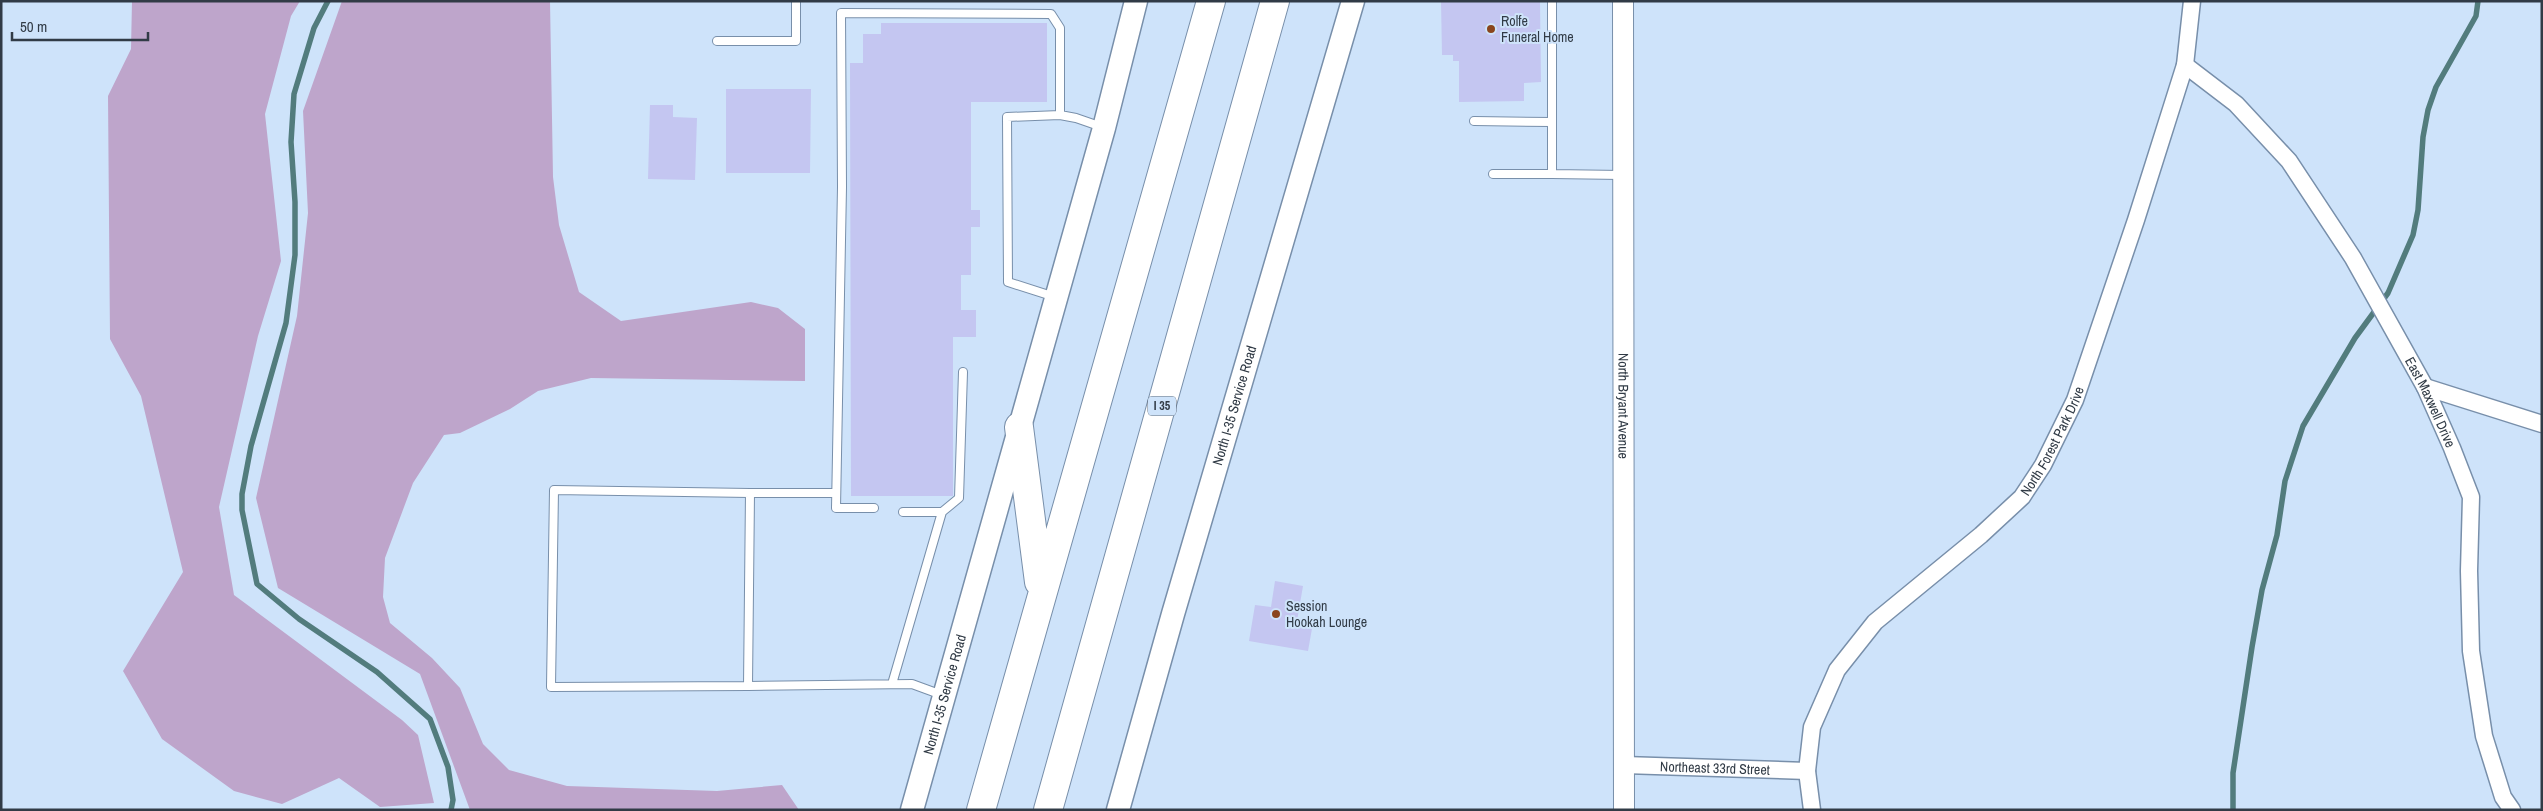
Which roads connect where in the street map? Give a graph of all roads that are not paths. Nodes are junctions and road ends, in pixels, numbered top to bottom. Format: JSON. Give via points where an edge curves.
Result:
{"nodes":[{"id":1,"x":796,"y":1,"type":"edge"},
{"id":2,"x":1136,"y":1,"type":"edge"},
{"id":3,"x":1211,"y":1,"type":"edge"},
{"id":4,"x":1275,"y":1,"type":"edge"},
{"id":5,"x":1354,"y":1,"type":"edge"},
{"id":6,"x":1552,"y":1,"type":"edge"},
{"id":7,"x":1623,"y":1,"type":"edge"},
{"id":8,"x":2192,"y":1,"type":"edge"},
{"id":9,"x":717,"y":41,"type":"dead end"},
{"id":10,"x":2184,"y":65,"type":"junction"},
{"id":11,"x":1060,"y":116,"type":"junction"},
{"id":12,"x":1474,"y":121,"type":"dead end"},
{"id":13,"x":1552,"y":122,"type":"junction"},
{"id":14,"x":1104,"y":128,"type":"junction"},
{"id":15,"x":1493,"y":174,"type":"dead end"},
{"id":16,"x":1552,"y":174,"type":"junction"},
{"id":17,"x":1623,"y":175,"type":"junction"},
{"id":18,"x":1056,"y":298,"type":"junction"},
{"id":19,"x":963,"y":372,"type":"dead end"},
{"id":20,"x":2425,"y":387,"type":"junction"},
{"id":21,"x":2542,"y":424,"type":"edge"},
{"id":22,"x":1020,"y":427,"type":"junction"},
{"id":23,"x":750,"y":493,"type":"junction"},
{"id":24,"x":836,"y":494,"type":"junction"},
{"id":25,"x":874,"y":508,"type":"dead end"},
{"id":26,"x":903,"y":512,"type":"dead end"},
{"id":27,"x":942,"y":512,"type":"junction"},
{"id":28,"x":1041,"y":596,"type":"junction"},
{"id":29,"x":892,"y":684,"type":"junction"},
{"id":30,"x":748,"y":686,"type":"junction"},
{"id":31,"x":944,"y":696,"type":"junction"},
{"id":32,"x":1624,"y":765,"type":"junction"},
{"id":33,"x":1807,"y":771,"type":"junction"},
{"id":34,"x":912,"y":810,"type":"edge"},
{"id":35,"x":981,"y":810,"type":"edge"},
{"id":36,"x":1048,"y":810,"type":"edge"},
{"id":37,"x":1118,"y":810,"type":"edge"},
{"id":38,"x":1624,"y":810,"type":"edge"},
{"id":39,"x":1812,"y":810,"type":"edge"},
{"id":40,"x":2512,"y":810,"type":"edge"}],
"edges":[{"from":1,"to":9,"type":"lane","via":[[796,41]]},
{"from":2,"to":14,"type":"main road","name":"North I-35 Service Road"},
{"from":3,"to":28,"type":"highway"},
{"from":4,"to":36,"type":"highway","number":"I 35"},
{"from":5,"to":37,"type":"main road","name":"North I-35 Service Road"},
{"from":6,"to":13,"type":"lane"},
{"from":7,"to":17,"type":"street","name":"North Bryant Avenue"},
{"from":8,"to":10,"type":"street","name":"North Forest Park Drive"},
{"from":10,"to":20,"type":"street","name":"East Maxwell Drive","via":[[2236,104],[2289,161],[2353,258]]},
{"from":10,"to":33,"type":"street","name":"North Forest Park Drive","via":[[2075,400],[2043,465],[2022,497],[1876,622],[1837,670],[1812,727]]},
{"from":11,"to":14,"type":"lane"},
{"from":11,"to":18,"type":"lane","via":[[1007,117],[1008,282]]},
{"from":11,"to":24,"type":"lane","via":[[1060,28],[1051,14],[841,13],[842,187]]},
{"from":12,"to":13,"type":"lane"},
{"from":13,"to":16,"type":"lane"},
{"from":14,"to":18,"type":"main road","name":"North I-35 Service Road"},
{"from":15,"to":16,"type":"lane"},
{"from":16,"to":17,"type":"lane"},
{"from":17,"to":32,"type":"street","name":"North Bryant Avenue"},
{"from":18,"to":22,"type":"main road","name":"North I-35 Service Road"},
{"from":19,"to":27,"type":"lane","via":[[959,498]]},
{"from":20,"to":21,"type":"street"},
{"from":20,"to":40,"type":"street","name":"East Maxwell Drive","via":[[2472,497],[2472,651],[2484,736],[2503,797]]},
{"from":22,"to":28,"type":"highway"},
{"from":22,"to":31,"type":"main road","name":"North I-35 Service Road"},
{"from":23,"to":24,"type":"lane"},
{"from":23,"to":30,"type":"lane"},
{"from":23,"to":30,"type":"lane","via":[[554,490],[552,687]]},
{"from":24,"to":25,"type":"lane","via":[[836,508]]},
{"from":26,"to":27,"type":"lane"},
{"from":27,"to":29,"type":"lane"},
{"from":28,"to":35,"type":"highway"},
{"from":29,"to":30,"type":"lane"},
{"from":29,"to":31,"type":"lane","via":[[912,684]]},
{"from":31,"to":34,"type":"main road","name":"North I-35 Service Road"},
{"from":32,"to":33,"type":"street","name":"Northeast 33rd Street"},
{"from":32,"to":38,"type":"street","name":"North Bryant Avenue"},
{"from":33,"to":39,"type":"street","name":"North Forest Park Drive"}]}
